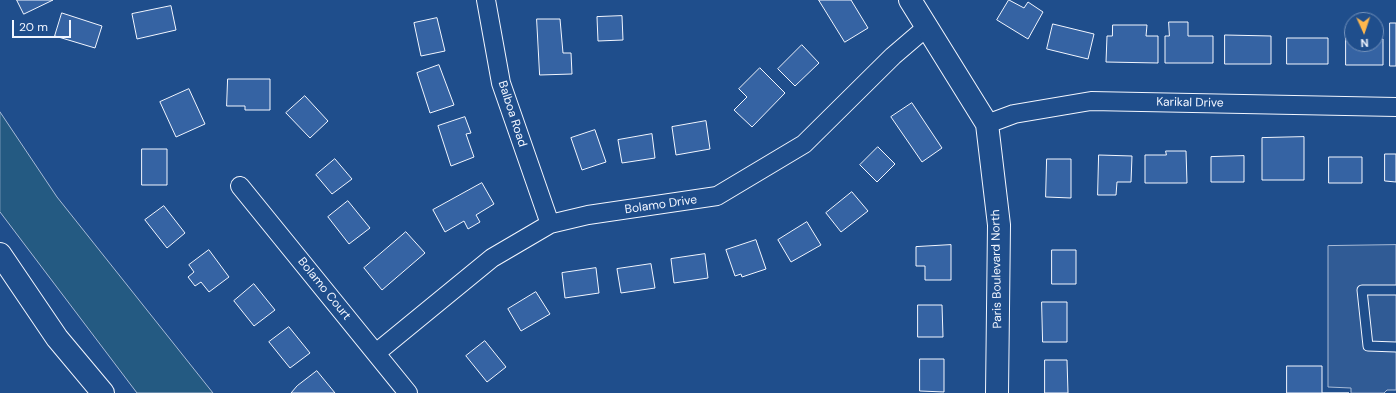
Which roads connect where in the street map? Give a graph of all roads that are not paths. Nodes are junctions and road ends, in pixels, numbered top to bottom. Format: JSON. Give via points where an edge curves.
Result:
{"nodes":[{"id":1,"x":486,"y":0,"type":"edge"},
{"id":2,"x":910,"y":0,"type":"edge"},
{"id":3,"x":928,"y":26,"type":"junction"},
{"id":4,"x":1396,"y":107,"type":"edge"},
{"id":5,"x":987,"y":124,"type":"junction"},
{"id":6,"x":240,"y":186,"type":"dead end"},
{"id":7,"x":550,"y":224,"type":"junction"},
{"id":8,"x":0,"y":254,"type":"edge"},
{"id":9,"x":1396,"y":290,"type":"edge"},
{"id":10,"x":1396,"y":347,"type":"edge"},
{"id":11,"x":376,"y":353,"type":"junction"},
{"id":12,"x":103,"y":393,"type":"edge"},
{"id":13,"x":408,"y":393,"type":"edge"},
{"id":14,"x":997,"y":393,"type":"edge"}],
"edges":[{"from":1,"to":7,"type":"street","name":"Balboa Road","via":[[501,83]]},
{"from":2,"to":3,"type":"main road","name":"Paris Boulevard North"},
{"from":3,"to":5,"type":"main road","name":"Paris Boulevard North"},
{"from":3,"to":7,"type":"street","name":"Bolamo Drive","via":[[893,56],[804,144],[717,196],[588,215]]},
{"from":4,"to":5,"type":"street","name":"Karikal Drive","via":[[1090,101],[1014,114]]},
{"from":5,"to":14,"type":"main road","name":"Paris Boulevard North","via":[[998,225]]},
{"from":6,"to":11,"type":"street","name":"Bolamo Court"},
{"from":7,"to":11,"type":"street","name":"Bolamo Drive","via":[[492,258]]},
{"from":8,"to":12,"type":"main road","via":[[57,338]]},
{"from":9,"to":10,"type":"lane","via":[[1362,290],[1368,346]]},
{"from":11,"to":13,"type":"street","name":"Bolamo Court"}]}
